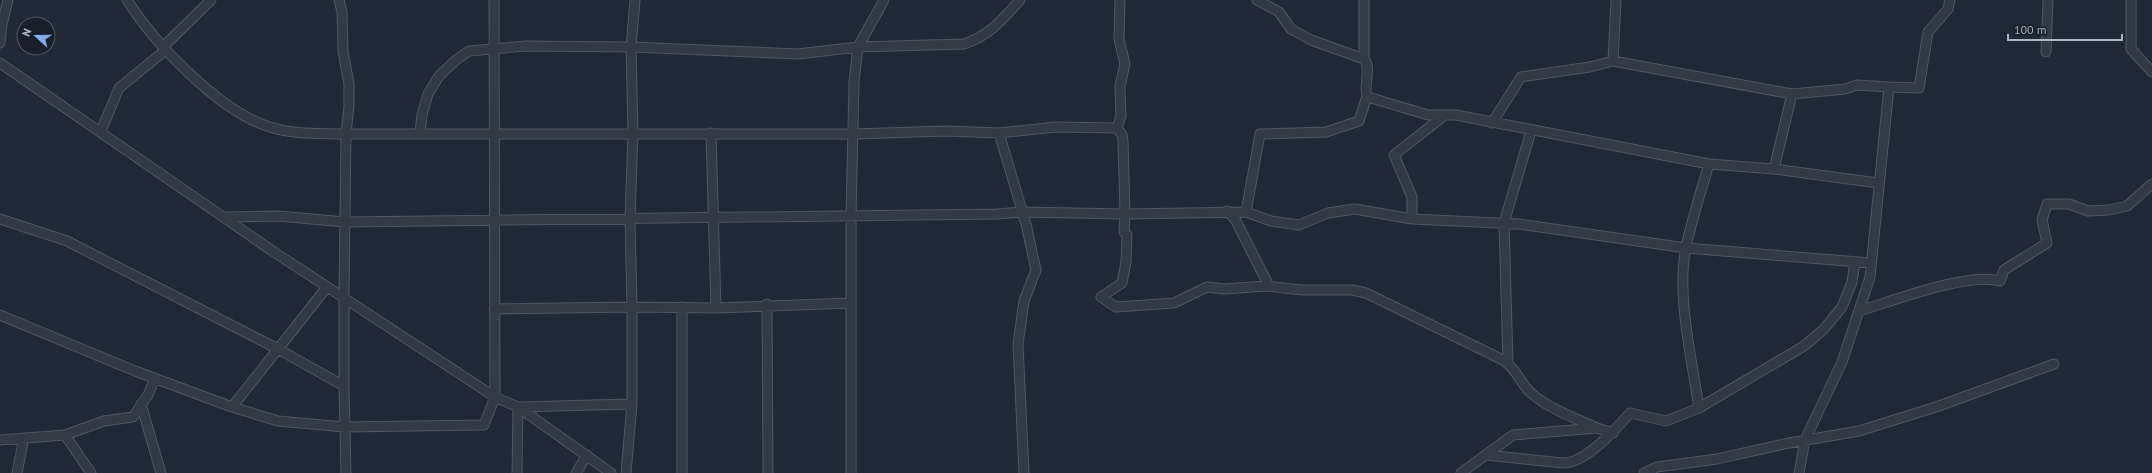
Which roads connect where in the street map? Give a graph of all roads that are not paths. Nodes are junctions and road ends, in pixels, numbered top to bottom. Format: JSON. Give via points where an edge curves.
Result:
{"nodes":[{"id":1,"x":8,"y":0,"type":"edge"},
{"id":2,"x":127,"y":0,"type":"edge"},
{"id":3,"x":211,"y":0,"type":"edge"},
{"id":4,"x":339,"y":0,"type":"edge"},
{"id":5,"x":494,"y":0,"type":"edge"},
{"id":6,"x":634,"y":0,"type":"edge"},
{"id":7,"x":884,"y":0,"type":"edge"},
{"id":8,"x":1020,"y":0,"type":"edge"},
{"id":9,"x":1120,"y":0,"type":"edge"},
{"id":10,"x":1257,"y":0,"type":"edge"},
{"id":11,"x":1364,"y":0,"type":"edge"},
{"id":12,"x":1616,"y":0,"type":"edge"},
{"id":13,"x":1950,"y":0,"type":"edge"},
{"id":14,"x":2048,"y":0,"type":"edge"},
{"id":15,"x":2131,"y":0,"type":"edge"},
{"id":16,"x":0,"y":43,"type":"edge"},
{"id":17,"x":164,"y":46,"type":"junction"},
{"id":18,"x":631,"y":47,"type":"junction"},
{"id":19,"x":858,"y":47,"type":"junction"},
{"id":20,"x":493,"y":48,"type":"junction"},
{"id":21,"x":2046,"y":52,"type":"dead end"},
{"id":22,"x":1364,"y":59,"type":"junction"},
{"id":23,"x":1613,"y":61,"type":"junction"},
{"id":24,"x":1,"y":67,"type":"edge"},
{"id":25,"x":2152,"y":72,"type":"edge"},
{"id":26,"x":1889,"y":87,"type":"junction"},
{"id":27,"x":1792,"y":94,"type":"junction"},
{"id":28,"x":1367,"y":96,"type":"junction"},
{"id":29,"x":1445,"y":115,"type":"junction"},
{"id":30,"x":1492,"y":123,"type":"junction"},
{"id":31,"x":1116,"y":128,"type":"junction"},
{"id":32,"x":101,"y":131,"type":"junction"},
{"id":33,"x":1532,"y":131,"type":"junction"},
{"id":34,"x":711,"y":132,"type":"junction"},
{"id":35,"x":420,"y":133,"type":"junction"},
{"id":36,"x":633,"y":133,"type":"junction"},
{"id":37,"x":999,"y":133,"type":"junction"},
{"id":38,"x":346,"y":134,"type":"junction"},
{"id":39,"x":494,"y":134,"type":"junction"},
{"id":40,"x":854,"y":134,"type":"junction"},
{"id":41,"x":1708,"y":164,"type":"junction"},
{"id":42,"x":1774,"y":169,"type":"junction"},
{"id":43,"x":1878,"y":183,"type":"junction"},
{"id":44,"x":2152,"y":184,"type":"edge"},
{"id":45,"x":1227,"y":211,"type":"junction"},
{"id":46,"x":1021,"y":212,"type":"junction"},
{"id":47,"x":1246,"y":212,"type":"junction"},
{"id":48,"x":1125,"y":214,"type":"junction"},
{"id":49,"x":714,"y":216,"type":"junction"},
{"id":50,"x":851,"y":216,"type":"junction"},
{"id":51,"x":224,"y":217,"type":"junction"},
{"id":52,"x":630,"y":218,"type":"junction"},
{"id":53,"x":1412,"y":218,"type":"junction"},
{"id":54,"x":0,"y":220,"type":"edge"},
{"id":55,"x":494,"y":220,"type":"junction"},
{"id":56,"x":345,"y":222,"type":"junction"},
{"id":57,"x":1504,"y":223,"type":"junction"},
{"id":58,"x":1686,"y":248,"type":"junction"},
{"id":59,"x":1855,"y":262,"type":"junction"},
{"id":60,"x":1871,"y":263,"type":"junction"},
{"id":61,"x":1269,"y":286,"type":"junction"},
{"id":62,"x":327,"y":287,"type":"junction"},
{"id":63,"x":344,"y":298,"type":"junction"},
{"id":64,"x":851,"y":303,"type":"junction"},
{"id":65,"x":767,"y":304,"type":"junction"},
{"id":66,"x":632,"y":307,"type":"junction"},
{"id":67,"x":682,"y":307,"type":"junction"},
{"id":68,"x":716,"y":308,"type":"junction"},
{"id":69,"x":494,"y":309,"type":"junction"},
{"id":70,"x":1859,"y":311,"type":"junction"},
{"id":71,"x":0,"y":315,"type":"edge"},
{"id":72,"x":278,"y":349,"type":"junction"},
{"id":73,"x":1508,"y":362,"type":"junction"},
{"id":74,"x":2054,"y":364,"type":"dead end"},
{"id":75,"x":155,"y":378,"type":"junction"},
{"id":76,"x":344,"y":386,"type":"junction"},
{"id":77,"x":495,"y":396,"type":"junction"},
{"id":78,"x":141,"y":404,"type":"junction"},
{"id":79,"x":632,"y":404,"type":"junction"},
{"id":80,"x":232,"y":407,"type":"junction"},
{"id":81,"x":518,"y":407,"type":"junction"},
{"id":82,"x":1699,"y":408,"type":"junction"},
{"id":83,"x":345,"y":427,"type":"junction"},
{"id":84,"x":1597,"y":428,"type":"junction"},
{"id":85,"x":1613,"y":432,"type":"junction"},
{"id":86,"x":66,"y":435,"type":"junction"},
{"id":87,"x":24,"y":438,"type":"junction"},
{"id":88,"x":0,"y":440,"type":"edge"},
{"id":89,"x":1805,"y":440,"type":"junction"},
{"id":90,"x":587,"y":455,"type":"junction"},
{"id":91,"x":1486,"y":455,"type":"junction"},
{"id":92,"x":17,"y":473,"type":"edge"},
{"id":93,"x":91,"y":473,"type":"edge"},
{"id":94,"x":161,"y":473,"type":"edge"},
{"id":95,"x":346,"y":473,"type":"edge"},
{"id":96,"x":517,"y":473,"type":"edge"},
{"id":97,"x":576,"y":473,"type":"edge"},
{"id":98,"x":611,"y":473,"type":"edge"},
{"id":99,"x":626,"y":473,"type":"edge"},
{"id":100,"x":682,"y":473,"type":"edge"},
{"id":101,"x":768,"y":473,"type":"edge"},
{"id":102,"x":851,"y":473,"type":"edge"},
{"id":103,"x":1024,"y":473,"type":"edge"},
{"id":104,"x":1461,"y":473,"type":"edge"},
{"id":105,"x":1644,"y":473,"type":"edge"},
{"id":106,"x":1799,"y":473,"type":"edge"}],
"edges":[{"from":1,"to":16,"type":"street"},
{"from":2,"to":17,"type":"street","via":[[140,20]]},
{"from":3,"to":17,"type":"street"},
{"from":4,"to":38,"type":"street","via":[[342,12],[343,51],[349,84]]},
{"from":5,"to":20,"type":"street"},
{"from":6,"to":18,"type":"street"},
{"from":7,"to":19,"type":"street"},
{"from":8,"to":19,"type":"street","via":[[992,31],[975,41],[964,44]]},
{"from":9,"to":31,"type":"street","via":[[1119,39],[1124,64],[1120,86],[1121,116]]},
{"from":10,"to":22,"type":"street","via":[[1278,12],[1291,29],[1311,40]]},
{"from":11,"to":22,"type":"street"},
{"from":12,"to":23,"type":"street"},
{"from":13,"to":26,"type":"street","via":[[1948,9],[1928,32],[1919,88]]},
{"from":14,"to":21,"type":"street"},
{"from":15,"to":25,"type":"street","via":[[2131,49]]},
{"from":17,"to":32,"type":"street","via":[[162,53],[119,88]]},
{"from":17,"to":38,"type":"street","via":[[206,91],[258,122],[287,131]]},
{"from":18,"to":19,"type":"street","via":[[798,54]]},
{"from":18,"to":20,"type":"street"},
{"from":18,"to":36,"type":"street"},
{"from":19,"to":40,"type":"street","via":[[854,82]]},
{"from":20,"to":35,"type":"street","via":[[469,51],[439,76],[428,94]]},
{"from":20,"to":39,"type":"street"},
{"from":22,"to":28,"type":"street","via":[[1367,64]]},
{"from":23,"to":27,"type":"street"},
{"from":23,"to":30,"type":"street","via":[[1521,78]]},
{"from":24,"to":32,"type":"street"},
{"from":26,"to":27,"type":"street","via":[[1857,85],[1845,89]]},
{"from":26,"to":43,"type":"street"},
{"from":27,"to":42,"type":"street"},
{"from":28,"to":29,"type":"street","via":[[1428,115]]},
{"from":28,"to":47,"type":"street","via":[[1359,121],[1326,132],[1260,134]]},
{"from":29,"to":30,"type":"street"},
{"from":29,"to":53,"type":"street","via":[[1394,155],[1412,197]]},
{"from":30,"to":33,"type":"street"},
{"from":31,"to":37,"type":"street","via":[[1056,127]]},
{"from":31,"to":48,"type":"street","via":[[1123,141]]},
{"from":32,"to":51,"type":"street"},
{"from":33,"to":41,"type":"street"},
{"from":33,"to":57,"type":"street"},
{"from":34,"to":36,"type":"street"},
{"from":34,"to":40,"type":"street"},
{"from":34,"to":49,"type":"street"},
{"from":35,"to":38,"type":"street"},
{"from":35,"to":39,"type":"street"},
{"from":36,"to":39,"type":"street"},
{"from":36,"to":52,"type":"street"},
{"from":37,"to":40,"type":"street","via":[[946,131]]},
{"from":37,"to":46,"type":"street"},
{"from":38,"to":56,"type":"street"},
{"from":39,"to":55,"type":"street"},
{"from":40,"to":50,"type":"street"},
{"from":41,"to":42,"type":"street"},
{"from":41,"to":58,"type":"street"},
{"from":42,"to":43,"type":"street"},
{"from":43,"to":60,"type":"street"},
{"from":44,"to":70,"type":"street","via":[[2126,206],[2115,209],[2088,211],[2069,204],[2047,204],[2042,220],[2047,242],[2004,270],[2000,280],[1989,278],[1943,286]]},
{"from":45,"to":47,"type":"street"},
{"from":45,"to":48,"type":"street"},
{"from":45,"to":61,"type":"street","via":[[1235,219]]},
{"from":46,"to":48,"type":"street"},
{"from":46,"to":50,"type":"street"},
{"from":46,"to":103,"type":"street","via":[[1036,270],[1024,301],[1018,344]]},
{"from":47,"to":53,"type":"street","via":[[1270,221],[1299,224],[1328,213],[1355,209]]},
{"from":48,"to":61,"type":"street","via":[[1126,262],[1122,283],[1101,297],[1116,307],[1174,303],[1207,287],[1225,289]]},
{"from":49,"to":50,"type":"street"},
{"from":49,"to":52,"type":"street"},
{"from":49,"to":68,"type":"street"},
{"from":50,"to":64,"type":"street"},
{"from":51,"to":56,"type":"street","via":[[278,216]]},
{"from":51,"to":62,"type":"street"},
{"from":52,"to":55,"type":"street"},
{"from":52,"to":66,"type":"street"},
{"from":53,"to":57,"type":"street"},
{"from":54,"to":72,"type":"street","via":[[67,241]]},
{"from":55,"to":56,"type":"street"},
{"from":55,"to":69,"type":"street"},
{"from":56,"to":63,"type":"street"},
{"from":57,"to":58,"type":"street"},
{"from":57,"to":73,"type":"street"},
{"from":58,"to":59,"type":"street"},
{"from":58,"to":82,"type":"street","via":[[1685,306]]},
{"from":59,"to":60,"type":"street"},
{"from":59,"to":82,"type":"street","via":[[1847,297],[1824,329],[1804,346]]},
{"from":60,"to":70,"type":"street","via":[[1870,277]]},
{"from":61,"to":73,"type":"street","via":[[1366,293]]},
{"from":62,"to":63,"type":"street"},
{"from":62,"to":72,"type":"street"},
{"from":63,"to":76,"type":"street"},
{"from":63,"to":77,"type":"street"},
{"from":64,"to":65,"type":"street"},
{"from":64,"to":102,"type":"street"},
{"from":65,"to":68,"type":"street"},
{"from":65,"to":101,"type":"street"},
{"from":66,"to":67,"type":"street"},
{"from":66,"to":69,"type":"street"},
{"from":66,"to":79,"type":"street"},
{"from":67,"to":68,"type":"street"},
{"from":67,"to":100,"type":"street"},
{"from":69,"to":77,"type":"street"},
{"from":70,"to":89,"type":"street","via":[[1842,362]]},
{"from":71,"to":75,"type":"street"},
{"from":72,"to":76,"type":"street"},
{"from":72,"to":80,"type":"street"},
{"from":73,"to":84,"type":"street","via":[[1530,392],[1542,401]]},
{"from":74,"to":89,"type":"street","via":[[1859,431]]},
{"from":75,"to":78,"type":"street"},
{"from":75,"to":80,"type":"street"},
{"from":76,"to":83,"type":"street"},
{"from":77,"to":81,"type":"street"},
{"from":77,"to":83,"type":"street","via":[[484,425]]},
{"from":78,"to":86,"type":"street","via":[[132,416],[104,421]]},
{"from":78,"to":94,"type":"street"},
{"from":79,"to":81,"type":"street"},
{"from":79,"to":99,"type":"street"},
{"from":80,"to":83,"type":"street","via":[[278,420]]},
{"from":81,"to":90,"type":"street"},
{"from":81,"to":96,"type":"street"},
{"from":82,"to":85,"type":"street","via":[[1666,421],[1630,413]]},
{"from":83,"to":95,"type":"street"},
{"from":84,"to":85,"type":"street"},
{"from":84,"to":91,"type":"street","via":[[1513,434]]},
{"from":85,"to":91,"type":"street","via":[[1575,462]]},
{"from":86,"to":87,"type":"street"},
{"from":86,"to":93,"type":"street"},
{"from":87,"to":88,"type":"street"},
{"from":87,"to":92,"type":"street"},
{"from":89,"to":105,"type":"street","via":[[1717,459],[1657,467]]},
{"from":89,"to":106,"type":"street"},
{"from":90,"to":97,"type":"street"},
{"from":90,"to":98,"type":"street"},
{"from":91,"to":104,"type":"street"}]}
